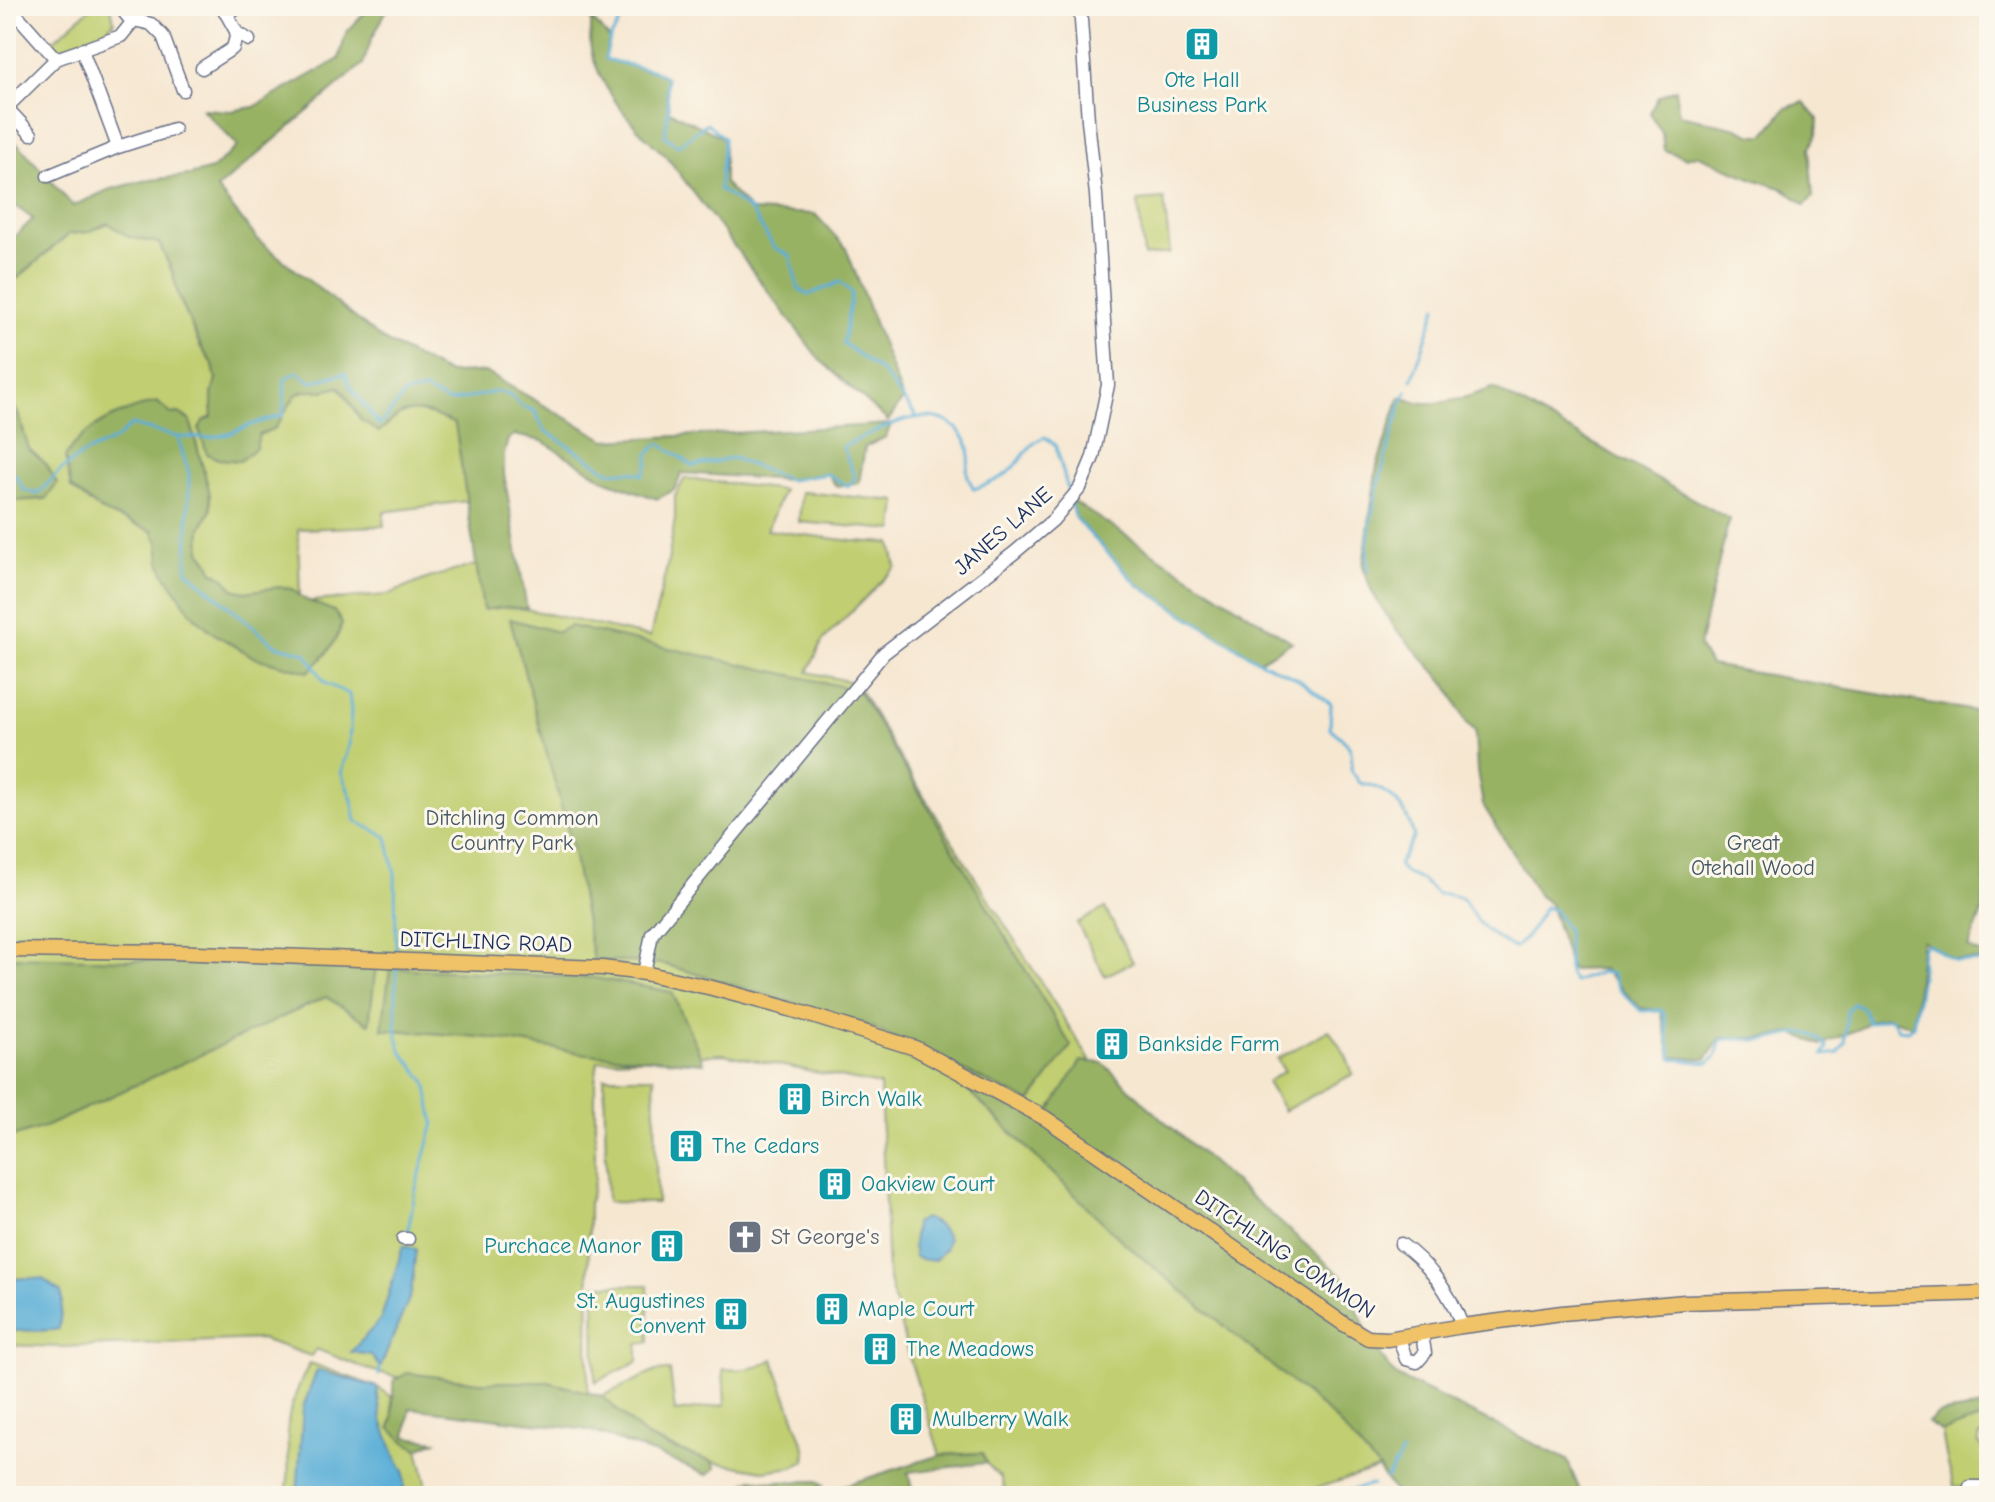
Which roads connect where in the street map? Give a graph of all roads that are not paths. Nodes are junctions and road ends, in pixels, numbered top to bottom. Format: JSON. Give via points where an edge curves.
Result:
{"nodes":[{"id":1,"x":9,"y":6,"type":"edge"},
{"id":2,"x":119,"y":6,"type":"edge"},
{"id":3,"x":242,"y":6,"type":"edge"},
{"id":4,"x":1080,"y":6,"type":"edge"},
{"id":5,"x":224,"y":10,"type":"edge"},
{"id":6,"x":134,"y":20,"type":"junction"},
{"id":7,"x":82,"y":50,"type":"junction"},
{"id":8,"x":56,"y":59,"type":"junction"},
{"id":9,"x":202,"y":68,"type":"dead end"},
{"id":10,"x":183,"y":90,"type":"dead end"},
{"id":11,"x":6,"y":107,"type":"edge"},
{"id":12,"x":174,"y":129,"type":"dead end"},
{"id":13,"x":31,"y":134,"type":"dead end"},
{"id":14,"x":118,"y":147,"type":"junction"},
{"id":15,"x":48,"y":176,"type":"dead end"},
{"id":16,"x":6,"y":950,"type":"edge"},
{"id":17,"x":644,"y":973,"type":"junction"},
{"id":18,"x":949,"y":1066,"type":"joint"},
{"id":19,"x":1401,"y":1244,"type":"dead end"},
{"id":20,"x":1989,"y":1293,"type":"edge"},
{"id":21,"x":1462,"y":1326,"type":"junction"},
{"id":22,"x":1422,"y":1335,"type":"junction"},
{"id":23,"x":1399,"y":1338,"type":"junction"},
{"id":24,"x":1970,"y":1487,"type":"dead end"},
{"id":25,"x":1986,"y":1490,"type":"edge"}],
"edges":[{"from":1,"to":8,"type":"street"},
{"from":2,"to":6,"type":"street"},
{"from":3,"to":5,"type":"street"},
{"from":4,"to":17,"type":"street","name":"JANES LANE","via":[[1108,385],[1093,457],[1080,488],[1014,553],[884,653],[652,934]]},
{"from":5,"to":9,"type":"street","via":[[243,36]]},
{"from":6,"to":7,"type":"street","via":[[121,36]]},
{"from":6,"to":10,"type":"street","via":[[151,24],[163,36]]},
{"from":7,"to":8,"type":"street"},
{"from":7,"to":14,"type":"street"},
{"from":8,"to":11,"type":"street"},
{"from":11,"to":13,"type":"street"},
{"from":12,"to":14,"type":"street"},
{"from":14,"to":15,"type":"street"},
{"from":16,"to":17,"type":"main road","name":"DITCHLING ROAD"},
{"from":17,"to":18,"type":"main road","name":"DITCHLING ROAD","via":[[790,1009],[915,1048]]},
{"from":18,"to":23,"type":"main road","name":"DITCHLING COMMON","via":[[1045,1118],[1344,1324],[1368,1338]]},
{"from":19,"to":21,"type":"street","via":[[1419,1249]]},
{"from":20,"to":21,"type":"main road","name":"DITCHLING COMMON","via":[[1685,1302]]},
{"from":21,"to":22,"type":"main road","name":"DITCHLING COMMON"},
{"from":22,"to":23,"type":"main road","name":"DITCHLING COMMON"},
{"from":22,"to":23,"type":"street","via":[[1425,1353],[1417,1362],[1406,1359]]},
{"from":24,"to":25,"type":"street"}]}
